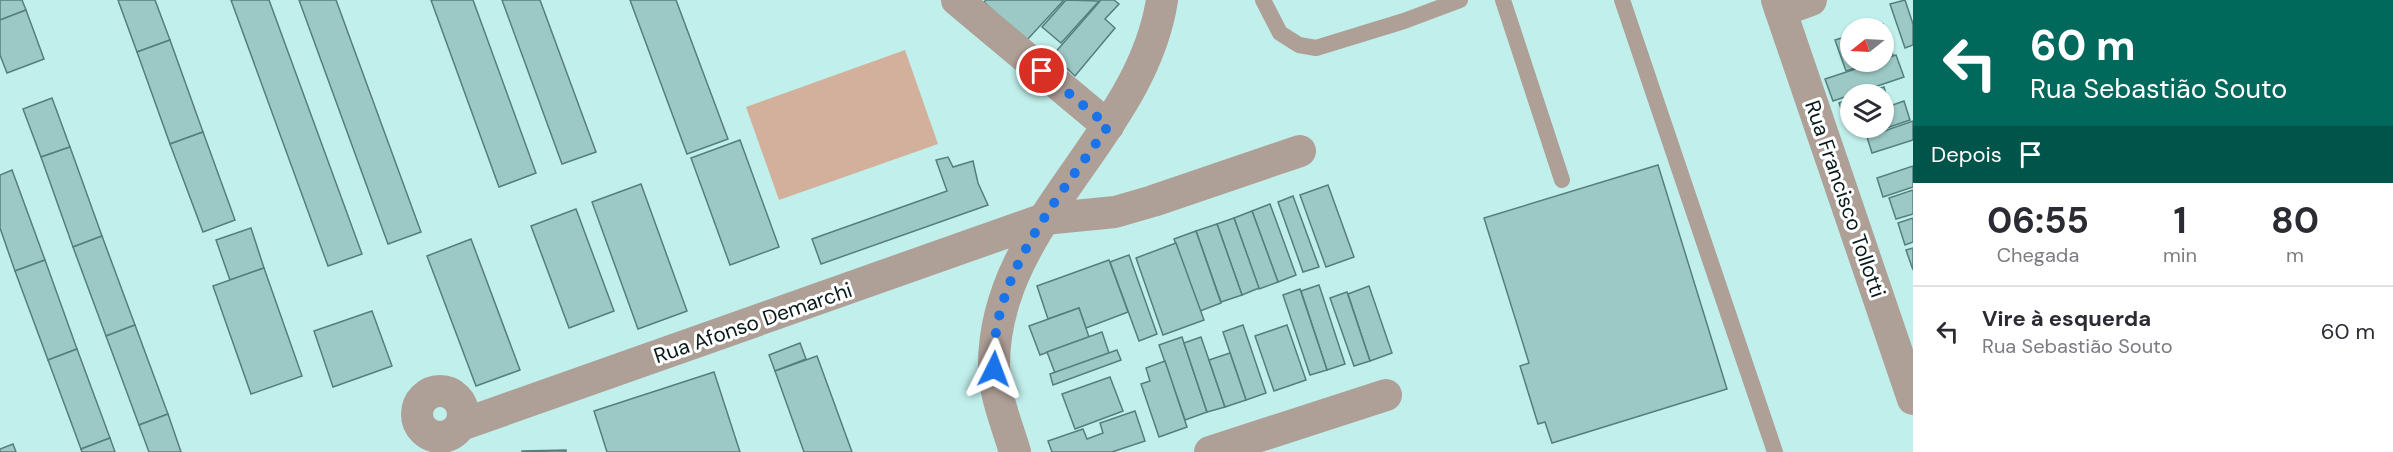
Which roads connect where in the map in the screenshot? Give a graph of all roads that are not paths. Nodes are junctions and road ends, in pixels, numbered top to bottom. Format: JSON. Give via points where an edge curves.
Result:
{"nodes":[{"id":1,"x":957,"y":0,"type":"edge"},
{"id":2,"x":1162,"y":0,"type":"edge"},
{"id":3,"x":1263,"y":0,"type":"edge"},
{"id":4,"x":1460,"y":0,"type":"edge"},
{"id":5,"x":1503,"y":0,"type":"edge"},
{"id":6,"x":1622,"y":0,"type":"edge"},
{"id":7,"x":1811,"y":0,"type":"edge"},
{"id":8,"x":1779,"y":5,"type":"edge"},
{"id":9,"x":1108,"y":126,"type":"junction"},
{"id":10,"x":1300,"y":151,"type":"dead end"},
{"id":11,"x":1562,"y":180,"type":"dead end"},
{"id":12,"x":1044,"y":219,"type":"junction"},
{"id":13,"x":1386,"y":395,"type":"dead end"},
{"id":14,"x":1913,"y":399,"type":"edge"},
{"id":15,"x":461,"y":425,"type":"dead end"},
{"id":16,"x":1015,"y":452,"type":"edge"},
{"id":17,"x":1210,"y":452,"type":"edge"},
{"id":18,"x":1775,"y":452,"type":"edge"}],
"edges":[{"from":1,"to":9,"type":"street"},
{"from":2,"to":9,"type":"street","via":[[1155,33],[1137,79]]},
{"from":3,"to":4,"type":"lane","via":[[1280,33],[1299,45],[1324,47]]},
{"from":5,"to":11,"type":"lane"},
{"from":6,"to":18,"type":"lane"},
{"from":7,"to":8,"type":"street"},
{"from":8,"to":14,"type":"street","name":"Rua Francisco Tollotti"},
{"from":9,"to":12,"type":"street"},
{"from":10,"to":12,"type":"street","name":"Rua Afonso Demarchi","via":[[1115,212]]},
{"from":12,"to":15,"type":"street","name":"Rua Afonso Demarchi"},
{"from":12,"to":16,"type":"street","via":[[1009,287],[997,331],[996,391]]},
{"from":13,"to":17,"type":"street"}]}
